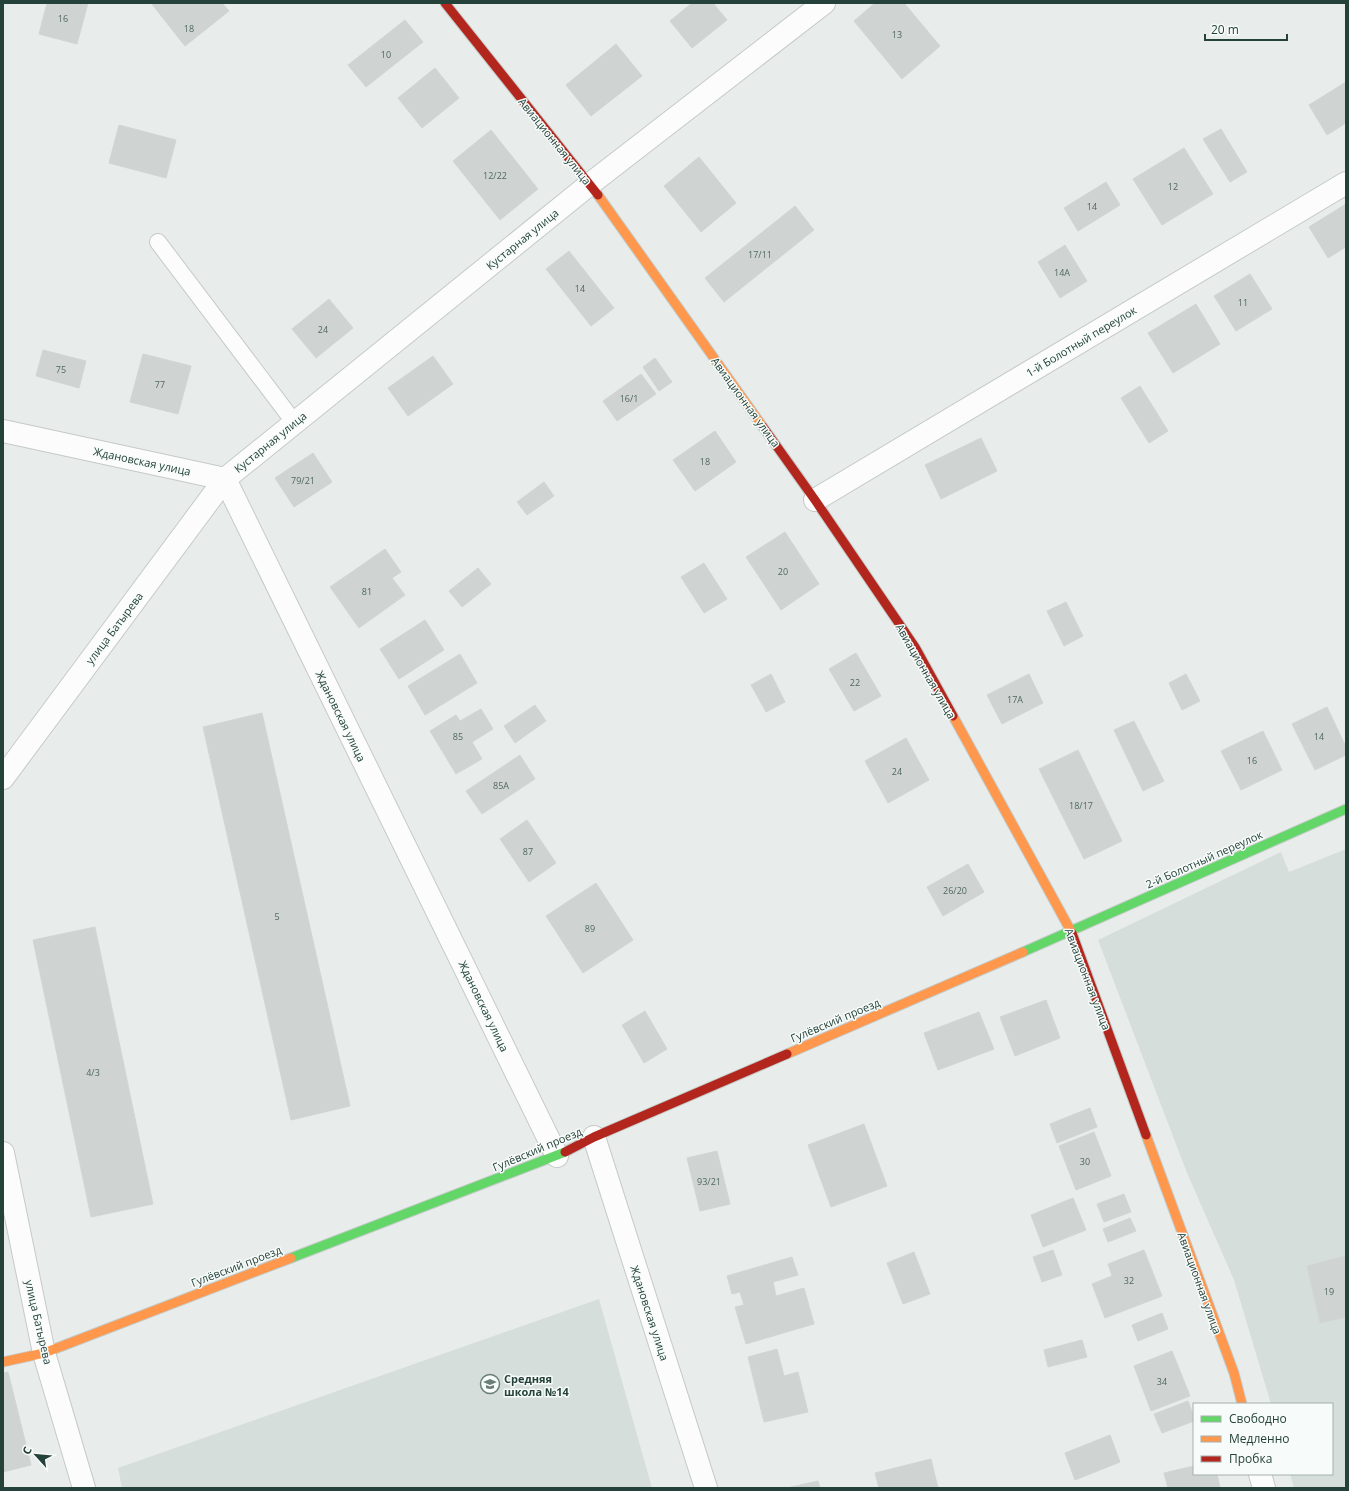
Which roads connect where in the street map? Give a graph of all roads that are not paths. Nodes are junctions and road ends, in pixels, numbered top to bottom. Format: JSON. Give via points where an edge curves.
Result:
{"nodes":[{"id":1,"x":445,"y":3,"type":"edge"},
{"id":2,"x":824,"y":3,"type":"edge"},
{"id":3,"x":1346,"y":183,"type":"edge"},
{"id":4,"x":590,"y":184,"type":"junction"},
{"id":5,"x":158,"y":242,"type":"dead end"},
{"id":6,"x":294,"y":422,"type":"junction"},
{"id":7,"x":3,"y":431,"type":"edge"},
{"id":8,"x":225,"y":479,"type":"junction"},
{"id":9,"x":815,"y":500,"type":"junction"},
{"id":10,"x":3,"y":778,"type":"edge"},
{"id":11,"x":1346,"y":809,"type":"edge"},
{"id":12,"x":1071,"y":931,"type":"junction"},
{"id":13,"x":594,"y":1137,"type":"junction"},
{"id":14,"x":3,"y":1153,"type":"edge"},
{"id":15,"x":557,"y":1156,"type":"junction"},
{"id":16,"x":44,"y":1353,"type":"junction"},
{"id":17,"x":3,"y":1362,"type":"edge"},
{"id":18,"x":1242,"y":1403,"type":"edge"},
{"id":19,"x":1260,"y":1475,"type":"edge"},
{"id":20,"x":84,"y":1488,"type":"edge"},
{"id":21,"x":706,"y":1488,"type":"edge"},
{"id":22,"x":1264,"y":1488,"type":"edge"}],
"edges":[{"from":1,"to":4,"type":"street","name":"Авиационная улица"},
{"from":2,"to":4,"type":"street","name":"Кустарная улица"},
{"from":3,"to":9,"type":"street","name":"1-й Болотный переулок"},
{"from":4,"to":6,"type":"street","name":"Кустарная улица"},
{"from":4,"to":9,"type":"street","name":"Авиационная улица"},
{"from":5,"to":6,"type":"lane"},
{"from":6,"to":8,"type":"street","name":"Кустарная улица"},
{"from":7,"to":8,"type":"street","name":"Ждановская улица"},
{"from":8,"to":10,"type":"street","name":"улица Батырева"},
{"from":8,"to":15,"type":"street","name":"Ждановская улица"},
{"from":9,"to":12,"type":"street","name":"Авиационная улица","via":[[915,647]]},
{"from":11,"to":12,"type":"street","name":"2-й Болотный переулок"},
{"from":12,"to":13,"type":"street","name":"Гулёвский проезд"},
{"from":12,"to":18,"type":"street","name":"Авиационная улица","via":[[1234,1373]]},
{"from":13,"to":15,"type":"street","name":"Гулёвский проезд"},
{"from":13,"to":21,"type":"street","name":"Ждановская улица"},
{"from":14,"to":16,"type":"street","name":"улица Батырева"},
{"from":15,"to":16,"type":"street","name":"Гулёвский проезд"},
{"from":16,"to":17,"type":"street","name":"Гулёвский проезд"},
{"from":16,"to":20,"type":"street","name":"улица Батырева"},
{"from":19,"to":22,"type":"street"}]}
